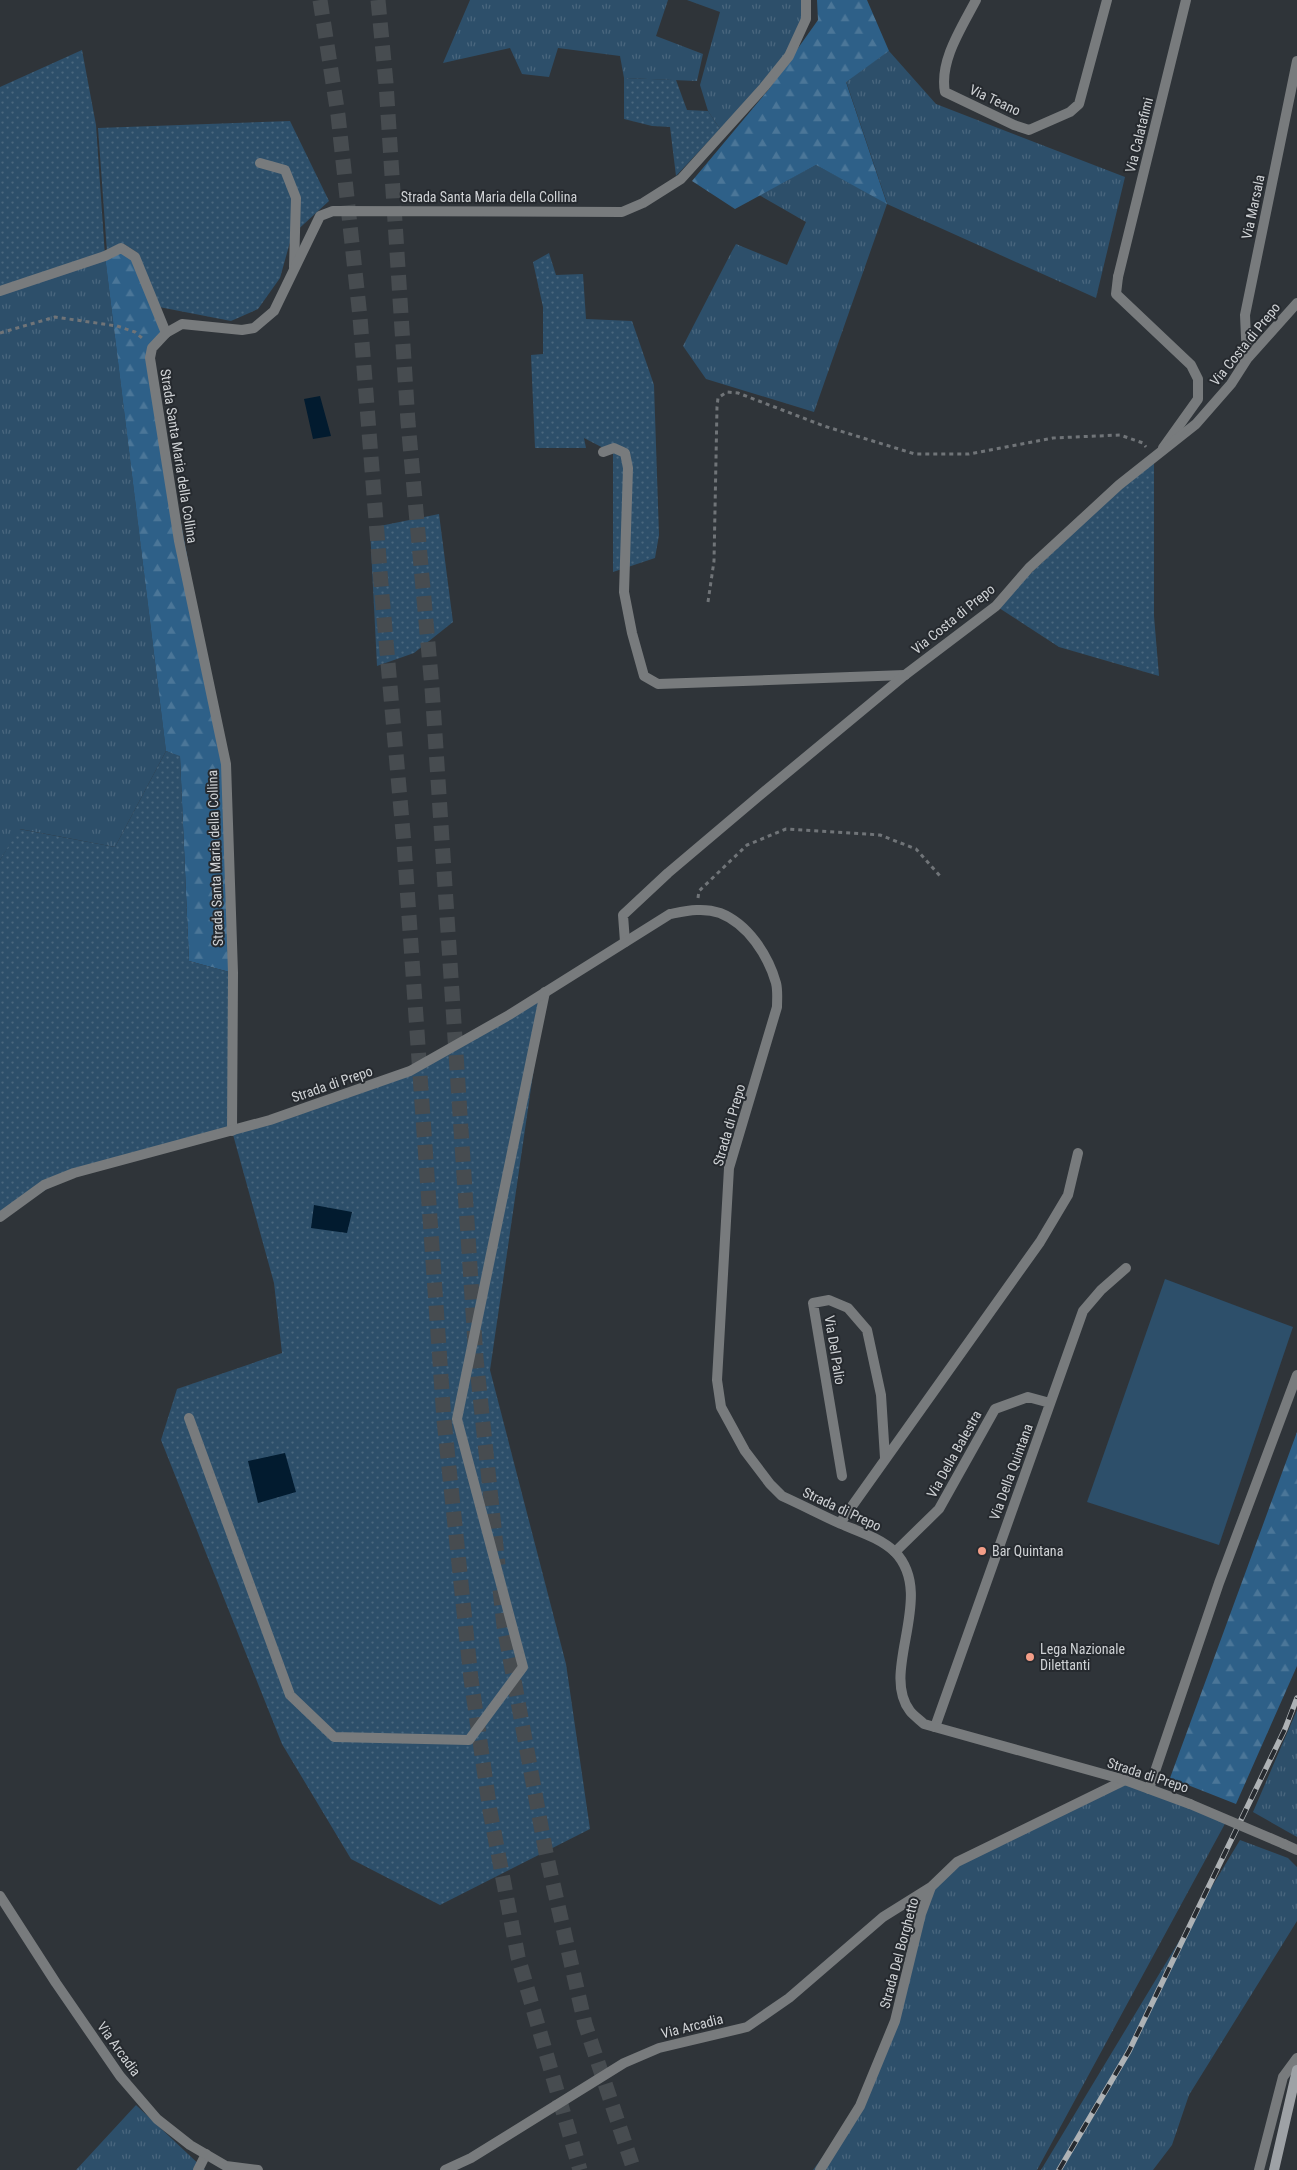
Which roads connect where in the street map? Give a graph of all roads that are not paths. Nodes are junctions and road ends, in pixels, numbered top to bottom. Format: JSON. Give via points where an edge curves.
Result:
{"nodes":[{"id":1,"x":806,"y":0,"type":"edge"},
{"id":2,"x":976,"y":0,"type":"edge"},
{"id":3,"x":1106,"y":0,"type":"edge"},
{"id":4,"x":1186,"y":0,"type":"edge"},
{"id":5,"x":1297,"y":61,"type":"edge"},
{"id":6,"x":260,"y":163,"type":"dead end"},
{"id":7,"x":294,"y":267,"type":"junction"},
{"id":8,"x":0,"y":291,"type":"edge"},
{"id":9,"x":1297,"y":303,"type":"edge"},
{"id":10,"x":166,"y":333,"type":"junction"},
{"id":11,"x":1247,"y":359,"type":"junction"},
{"id":12,"x":603,"y":452,"type":"dead end"},
{"id":13,"x":1157,"y":454,"type":"junction"},
{"id":14,"x":905,"y":675,"type":"junction"},
{"id":15,"x":625,"y":942,"type":"junction"},
{"id":16,"x":545,"y":992,"type":"junction"},
{"id":17,"x":232,"y":1131,"type":"junction"},
{"id":18,"x":1078,"y":1153,"type":"dead end"},
{"id":19,"x":0,"y":1217,"type":"edge"},
{"id":20,"x":1126,"y":1268,"type":"dead end"},
{"id":21,"x":1297,"y":1376,"type":"edge"},
{"id":22,"x":1050,"y":1403,"type":"junction"},
{"id":23,"x":189,"y":1418,"type":"dead end"},
{"id":24,"x":885,"y":1458,"type":"junction"},
{"id":25,"x":842,"y":1476,"type":"dead end"},
{"id":26,"x":840,"y":1523,"type":"junction"},
{"id":27,"x":895,"y":1552,"type":"junction"},
{"id":28,"x":935,"y":1727,"type":"junction"},
{"id":29,"x":1124,"y":1780,"type":"junction"},
{"id":30,"x":1149,"y":1789,"type":"junction"},
{"id":31,"x":1297,"y":1850,"type":"edge"},
{"id":32,"x":931,"y":1887,"type":"junction"},
{"id":33,"x":0,"y":1896,"type":"edge"},
{"id":34,"x":1297,"y":2058,"type":"edge"},
{"id":35,"x":1297,"y":2070,"type":"edge"},
{"id":36,"x":206,"y":2154,"type":"junction"},
{"id":37,"x":198,"y":2170,"type":"edge"},
{"id":38,"x":258,"y":2170,"type":"edge"},
{"id":39,"x":445,"y":2170,"type":"edge"},
{"id":40,"x":820,"y":2170,"type":"edge"},
{"id":41,"x":1259,"y":2170,"type":"edge"},
{"id":42,"x":1274,"y":2170,"type":"edge"}],
"edges":[{"from":1,"to":7,"type":"street","name":"Strada Santa Maria della Collina","via":[[806,19],[789,56],[681,179],[643,203],[622,212],[333,211],[320,216]]},
{"from":2,"to":3,"type":"street","name":"Via Teano","via":[[946,64],[945,92],[1014,126],[1029,130],[1070,112],[1079,104]]},
{"from":4,"to":13,"type":"street","name":"Via Calatafimi","via":[[1116,294],[1191,365],[1198,379],[1198,398]]},
{"from":5,"to":11,"type":"street","name":"Via Marsala","via":[[1245,315]]},
{"from":6,"to":7,"type":"street","via":[[285,170],[296,198]]},
{"from":7,"to":10,"type":"street","name":"Strada Santa Maria della Collina","via":[[274,311],[254,328],[242,330],[182,324]]},
{"from":8,"to":10,"type":"street","via":[[121,248],[136,257]]},
{"from":9,"to":11,"type":"street","name":"Via Costa di Prepo"},
{"from":10,"to":17,"type":"street","name":"Strada Santa Maria della Collina","via":[[152,348],[150,358],[179,540],[226,764],[232,973]]},
{"from":11,"to":13,"type":"street","name":"Via Costa di Prepo","via":[[1231,384],[1196,424]]},
{"from":12,"to":14,"type":"street","via":[[614,448],[625,453],[628,468],[624,592],[644,676],[658,684]]},
{"from":13,"to":14,"type":"street","name":"Via Costa di Prepo","via":[[1029,568],[996,606]]},
{"from":14,"to":15,"type":"street","name":"Via Costa di Prepo","via":[[661,879],[624,915]]},
{"from":15,"to":16,"type":"street","name":"Strada di Prepo"},
{"from":15,"to":26,"type":"street","name":"Strada di Prepo","via":[[670,914],[695,909],[720,913],[746,930],[765,957],[776,985],[777,1007],[729,1168],[717,1380],[721,1407],[745,1451],[770,1484],[782,1496]]},
{"from":16,"to":17,"type":"street","name":"Strada di Prepo","via":[[410,1071]]},
{"from":16,"to":23,"type":"street","via":[[457,1419],[523,1668],[468,1740],[334,1737],[290,1695]]},
{"from":17,"to":19,"type":"street","name":"Strada di Prepo","via":[[74,1173],[44,1185]]},
{"from":18,"to":24,"type":"street","via":[[1068,1195],[1040,1242]]},
{"from":20,"to":22,"type":"street","name":"Via Della Quintana","via":[[1083,1311]]},
{"from":21,"to":30,"type":"street","via":[[1220,1583]]},
{"from":22,"to":27,"type":"street","name":"Via Della Balestra","via":[[1028,1397],[995,1409],[939,1509]]},
{"from":22,"to":28,"type":"street","name":"Via Della Quintana"},
{"from":24,"to":25,"type":"street","name":"Via Del Palio","via":[[881,1395],[867,1330],[848,1308],[829,1300],[814,1303]]},
{"from":24,"to":26,"type":"street"},
{"from":26,"to":27,"type":"street","name":"Strada di Prepo","via":[[879,1540]]},
{"from":27,"to":28,"type":"street","name":"Strada di Prepo","via":[[904,1564],[909,1582],[911,1610],[900,1674],[902,1694],[909,1710],[924,1724]]},
{"from":28,"to":29,"type":"street","name":"Strada di Prepo"},
{"from":29,"to":30,"type":"street","name":"Strada di Prepo"},
{"from":29,"to":32,"type":"street","name":"Strada Del Borghetto","via":[[957,1862]]},
{"from":30,"to":31,"type":"street","name":"Strada di Prepo","bridge":true},
{"from":32,"to":39,"type":"street","name":"Via Arcadia","via":[[883,1917],[789,1998],[747,2027],[659,2048],[624,2063],[471,2158]]},
{"from":32,"to":40,"type":"street","name":"Strada Del Borghetto","via":[[921,1914],[895,2021],[860,2106]]},
{"from":33,"to":36,"type":"street","name":"Via Arcadia","via":[[120,2076],[157,2119],[190,2146]]},
{"from":34,"to":41,"type":"street","via":[[1283,2077]]},
{"from":35,"to":42,"type":"main road"},
{"from":36,"to":37,"type":"street"},
{"from":36,"to":38,"type":"street","name":"Via Arcadia","via":[[226,2166]]}]}
